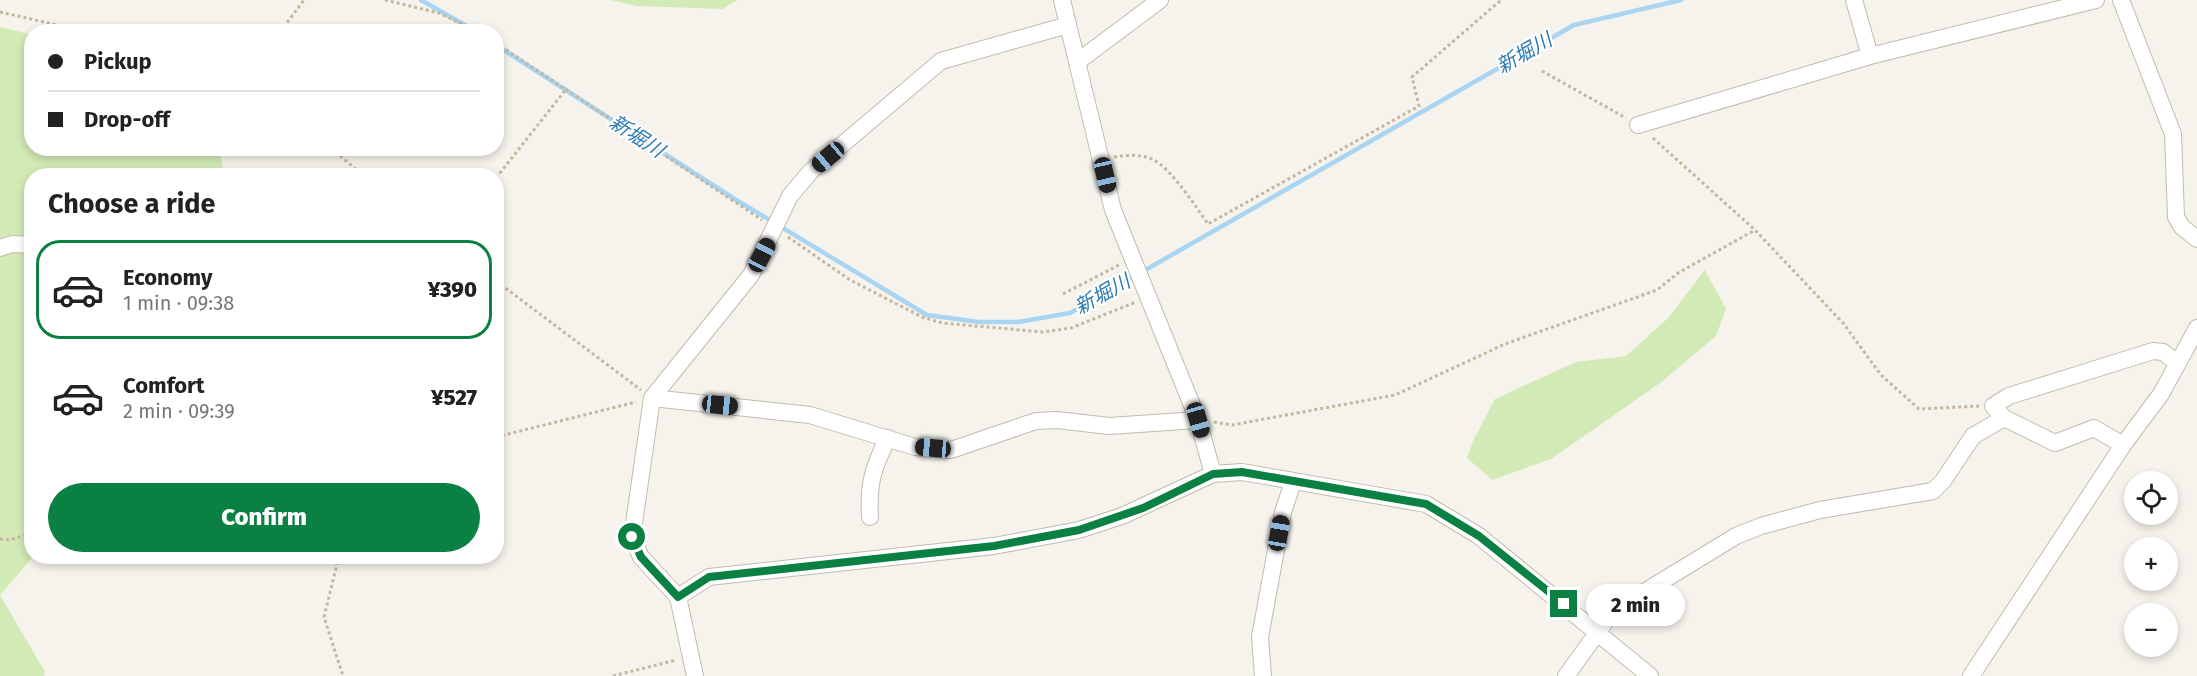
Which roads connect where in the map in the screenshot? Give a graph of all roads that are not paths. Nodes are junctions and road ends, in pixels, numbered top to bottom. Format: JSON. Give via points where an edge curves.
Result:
{"nodes":[{"id":1,"x":1062,"y":0,"type":"edge"},
{"id":2,"x":1160,"y":0,"type":"edge"},
{"id":3,"x":1854,"y":0,"type":"edge"},
{"id":4,"x":2096,"y":0,"type":"edge"},
{"id":5,"x":2121,"y":0,"type":"edge"},
{"id":6,"x":1068,"y":25,"type":"junction"},
{"id":7,"x":1870,"y":56,"type":"junction"},
{"id":8,"x":1077,"y":62,"type":"junction"},
{"id":9,"x":1638,"y":125,"type":"road end"},
{"id":10,"x":2197,"y":239,"type":"edge"},
{"id":11,"x":24,"y":245,"type":"edge"},
{"id":12,"x":0,"y":248,"type":"edge"},
{"id":13,"x":2197,"y":328,"type":"edge"},
{"id":14,"x":2177,"y":363,"type":"junction"},
{"id":15,"x":652,"y":398,"type":"junction"},
{"id":16,"x":1998,"y":412,"type":"junction"},
{"id":17,"x":1198,"y":420,"type":"junction"},
{"id":18,"x":888,"y":438,"type":"junction"},
{"id":19,"x":2123,"y":445,"type":"junction"},
{"id":20,"x":1213,"y":474,"type":"junction"},
{"id":21,"x":1293,"y":482,"type":"junction"},
{"id":22,"x":870,"y":517,"type":"dead end"},
{"id":23,"x":678,"y":597,"type":"junction"},
{"id":24,"x":1598,"y":632,"type":"junction"},
{"id":25,"x":1632,"y":670,"type":"edge"},
{"id":26,"x":695,"y":676,"type":"edge"},
{"id":27,"x":1263,"y":676,"type":"edge"},
{"id":28,"x":1566,"y":676,"type":"edge"},
{"id":29,"x":1650,"y":676,"type":"edge"},
{"id":30,"x":1971,"y":676,"type":"edge"}],
"edges":[{"from":1,"to":6,"type":"street"},
{"from":2,"to":8,"type":"street"},
{"from":3,"to":7,"type":"street"},
{"from":4,"to":7,"type":"street"},
{"from":5,"to":10,"type":"street","via":[[2173,134],[2176,217]]},
{"from":6,"to":8,"type":"street"},
{"from":6,"to":15,"type":"street","via":[[941,61],[811,171],[790,196],[751,275]]},
{"from":7,"to":9,"type":"street"},
{"from":8,"to":17,"type":"street","via":[[1113,210]]},
{"from":11,"to":12,"type":"street"},
{"from":13,"to":14,"type":"street"},
{"from":14,"to":16,"type":"street","via":[[2163,352],[2153,351],[2009,396]]},
{"from":14,"to":19,"type":"street","via":[[2161,394]]},
{"from":15,"to":18,"type":"street","via":[[810,415]]},
{"from":15,"to":23,"type":"street","via":[[632,537],[641,557]]},
{"from":16,"to":19,"type":"street","via":[[2055,443],[2094,428]]},
{"from":16,"to":24,"type":"street","via":[[1973,436],[1932,491],[1820,510],[1736,536],[1613,611]]},
{"from":17,"to":18,"type":"street","via":[[1109,426],[1036,421],[951,450],[915,447]]},
{"from":17,"to":20,"type":"street"},
{"from":18,"to":22,"type":"street","via":[[873,466]]},
{"from":19,"to":30,"type":"street"},
{"from":20,"to":21,"type":"street","via":[[1242,472]]},
{"from":20,"to":23,"type":"street","via":[[1133,512],[1079,530],[994,546],[709,577]]},
{"from":21,"to":24,"type":"street","via":[[1426,504],[1479,536]]},
{"from":21,"to":27,"type":"street","via":[[1283,512],[1260,638]]},
{"from":23,"to":26,"type":"street"},
{"from":24,"to":25,"type":"street"},
{"from":24,"to":28,"type":"street"},
{"from":25,"to":29,"type":"street"}]}
